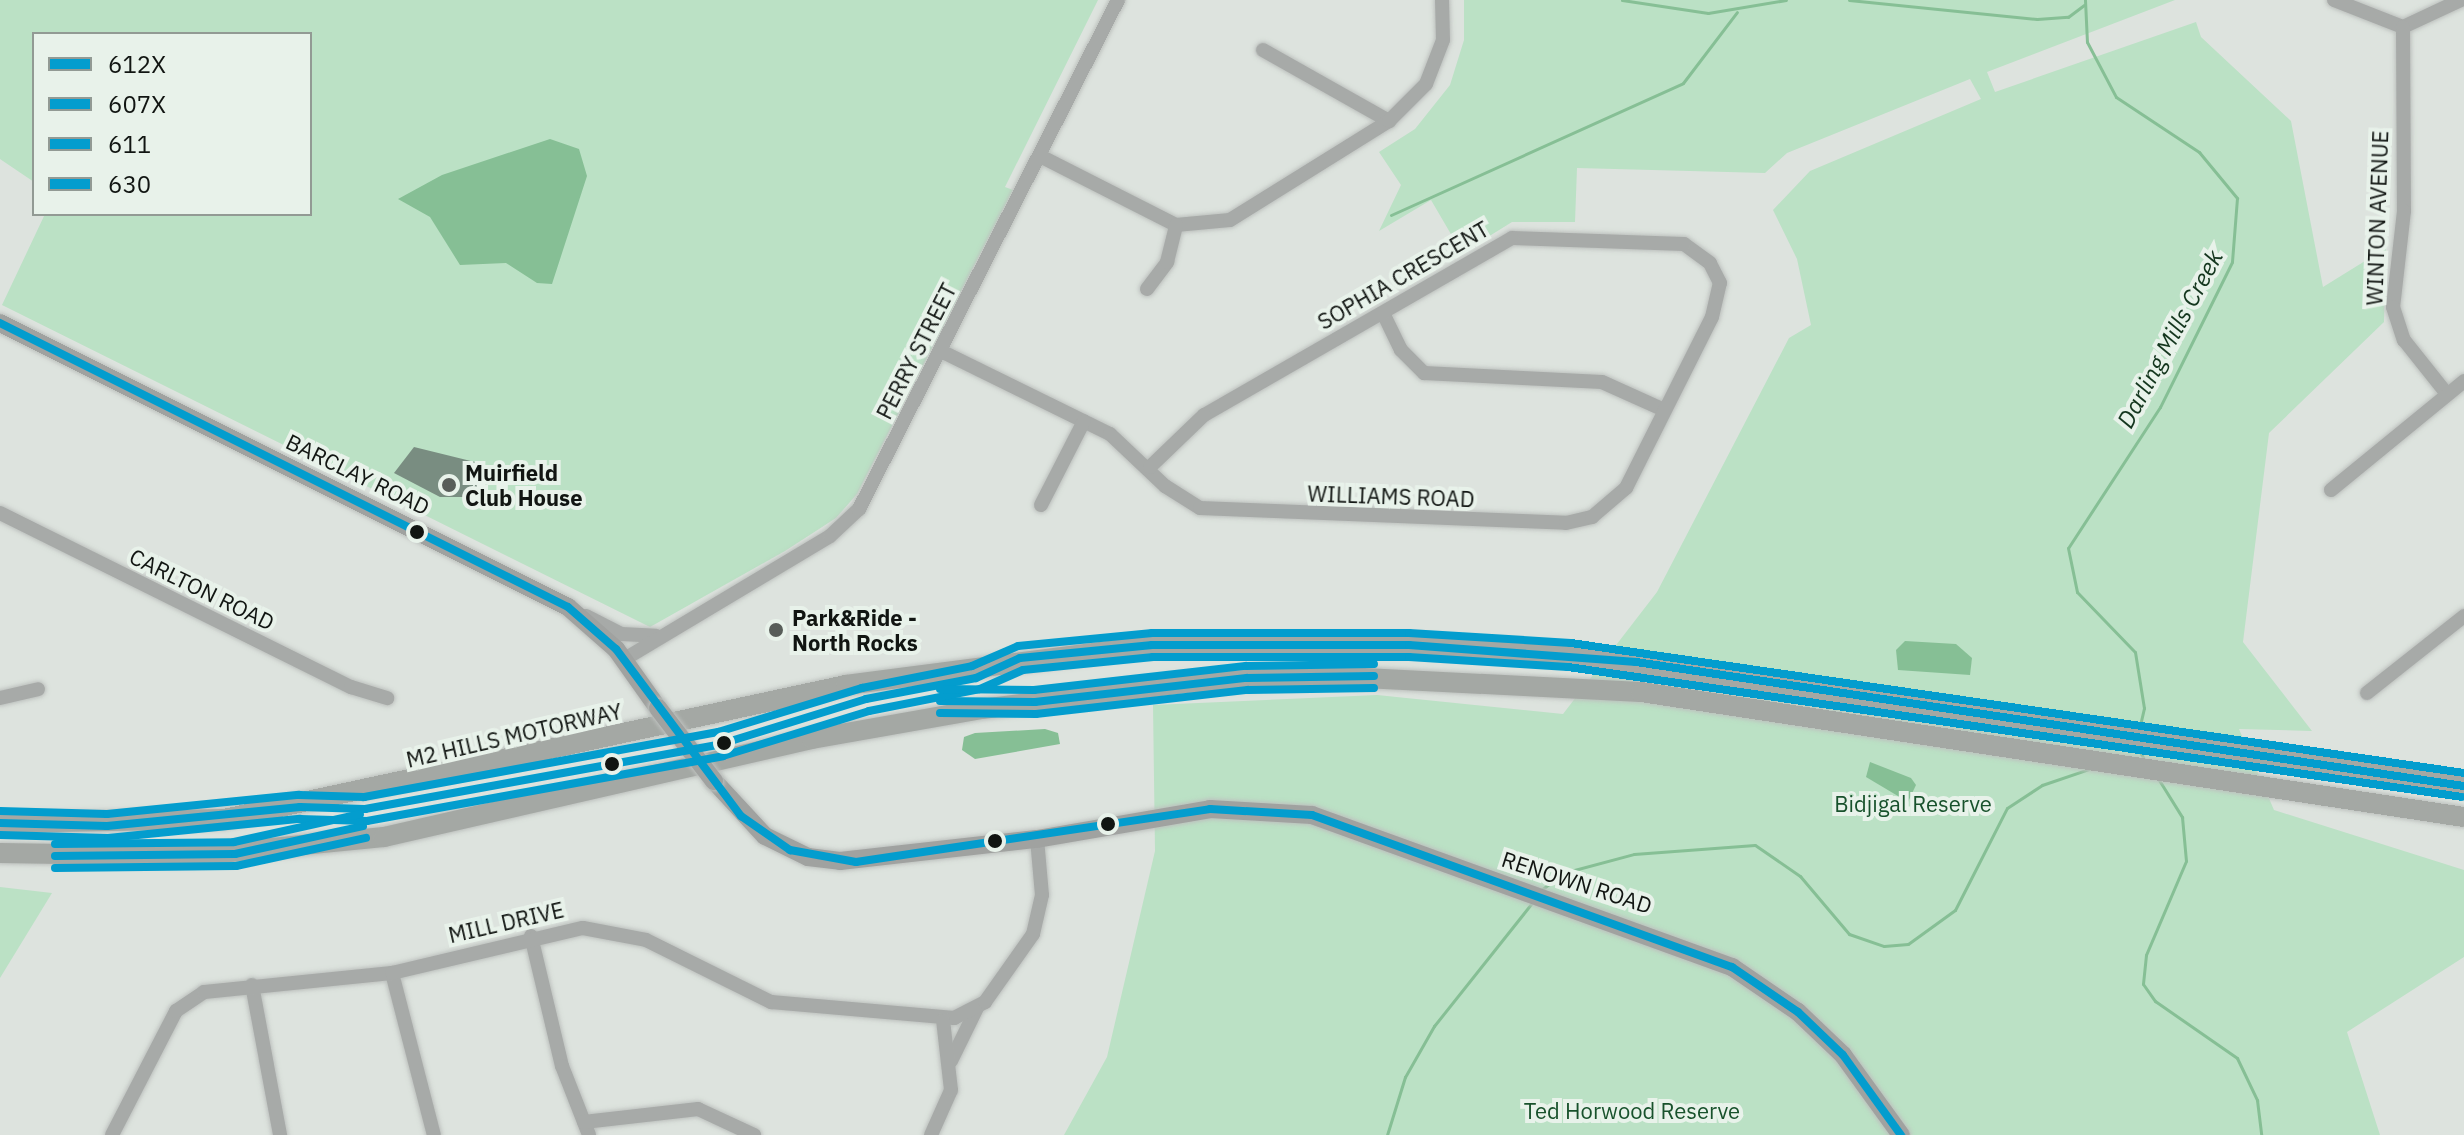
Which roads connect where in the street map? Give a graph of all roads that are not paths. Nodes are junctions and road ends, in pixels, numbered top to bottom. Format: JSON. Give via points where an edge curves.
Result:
{"nodes":[{"id":1,"x":1118,"y":0,"type":"edge"},
{"id":2,"x":1442,"y":0,"type":"edge"},
{"id":3,"x":2334,"y":0,"type":"edge"},
{"id":4,"x":2461,"y":0,"type":"edge"},
{"id":5,"x":2403,"y":27,"type":"junction"},
{"id":6,"x":1263,"y":50,"type":"dead end"},
{"id":7,"x":1389,"y":121,"type":"junction"},
{"id":8,"x":1040,"y":156,"type":"junction"},
{"id":9,"x":1176,"y":225,"type":"junction"},
{"id":10,"x":1710,"y":263,"type":"joint"},
{"id":11,"x":1147,"y":289,"type":"dead end"},
{"id":12,"x":1383,"y":313,"type":"junction"},
{"id":13,"x":2,"y":330,"type":"edge"},
{"id":14,"x":941,"y":351,"type":"junction"},
{"id":15,"x":2464,"y":381,"type":"edge"},
{"id":16,"x":2447,"y":394,"type":"junction"},
{"id":17,"x":1664,"y":410,"type":"junction"},
{"id":18,"x":1084,"y":421,"type":"junction"},
{"id":19,"x":1150,"y":467,"type":"junction"},
{"id":20,"x":2331,"y":490,"type":"dead end"},
{"id":21,"x":1041,"y":505,"type":"dead end"},
{"id":22,"x":0,"y":513,"type":"edge"},
{"id":23,"x":568,"y":607,"type":"junction"},
{"id":24,"x":2464,"y":616,"type":"edge"},
{"id":25,"x":660,"y":635,"type":"junction"},
{"id":26,"x":623,"y":660,"type":"junction"},
{"id":27,"x":38,"y":689,"type":"dead end"},
{"id":28,"x":2367,"y":693,"type":"dead end"},
{"id":29,"x":0,"y":698,"type":"edge"},
{"id":30,"x":387,"y":698,"type":"dead end"},
{"id":31,"x":2405,"y":777,"type":"junction"},
{"id":32,"x":2464,"y":777,"type":"edge"},
{"id":33,"x":2464,"y":785,"type":"edge"},
{"id":34,"x":2464,"y":817,"type":"edge"},
{"id":35,"x":1170,"y":818,"type":"joint"},
{"id":36,"x":0,"y":823,"type":"edge"},
{"id":37,"x":1037,"y":839,"type":"junction"},
{"id":38,"x":0,"y":853,"type":"edge"},
{"id":39,"x":531,"y":936,"type":"junction"},
{"id":40,"x":392,"y":973,"type":"junction"},
{"id":41,"x":252,"y":985,"type":"junction"},
{"id":42,"x":977,"y":1008,"type":"junction"},
{"id":43,"x":943,"y":1020,"type":"junction"},
{"id":44,"x":950,"y":1065,"type":"junction"},
{"id":45,"x":587,"y":1128,"type":"edge"},
{"id":46,"x":112,"y":1135,"type":"edge"},
{"id":47,"x":280,"y":1135,"type":"edge"},
{"id":48,"x":434,"y":1135,"type":"edge"},
{"id":49,"x":754,"y":1135,"type":"edge"},
{"id":50,"x":931,"y":1135,"type":"edge"},
{"id":51,"x":1901,"y":1135,"type":"edge"}],
"edges":[{"from":1,"to":8,"type":"street","name":"PERRY STREET"},
{"from":2,"to":7,"type":"street","via":[[1443,40],[1426,84]]},
{"from":3,"to":5,"type":"street"},
{"from":4,"to":5,"type":"street"},
{"from":5,"to":16,"type":"street","name":"WINTON AVENUE","via":[[2404,211],[2393,307],[2404,340]]},
{"from":6,"to":7,"type":"street"},
{"from":7,"to":9,"type":"street","via":[[1239,217],[1214,226]]},
{"from":8,"to":9,"type":"street"},
{"from":8,"to":14,"type":"street","name":"PERRY STREET"},
{"from":9,"to":11,"type":"street","via":[[1167,262]]},
{"from":10,"to":12,"type":"street","name":"SOPHIA CRESCENT","via":[[1697,250],[1666,241],[1512,238]]},
{"from":10,"to":17,"type":"street","name":"WILLIAMS ROAD","via":[[1718,301]]},
{"from":12,"to":17,"type":"street","via":[[1401,350],[1424,373],[1602,382]]},
{"from":12,"to":19,"type":"street","name":"SOPHIA CRESCENT","via":[[1204,415]]},
{"from":13,"to":23,"type":"main road","name":"BARCLAY ROAD"},
{"from":14,"to":18,"type":"street","name":"WILLIAMS ROAD"},
{"from":14,"to":25,"type":"street","name":"PERRY STREET","via":[[850,519]]},
{"from":15,"to":16,"type":"street"},
{"from":16,"to":20,"type":"street"},
{"from":17,"to":19,"type":"street","name":"WILLIAMS ROAD","via":[[1611,506],[1566,523],[1223,513],[1180,497]]},
{"from":18,"to":19,"type":"street","name":"WILLIAMS ROAD"},
{"from":18,"to":21,"type":"street"},
{"from":22,"to":30,"type":"street","name":"CARLTON ROAD","via":[[351,687]]},
{"from":23,"to":25,"type":"street","via":[[621,634]]},
{"from":23,"to":26,"type":"main road","name":"BARCLAY ROAD"},
{"from":24,"to":28,"type":"street"},
{"from":25,"to":26,"type":"street","name":"PERRY STREET"},
{"from":26,"to":37,"type":"main road","name":"BARCLAY ROAD","bridge":true,"via":[[756,830],[823,860]]},
{"from":27,"to":29,"type":"street"},
{"from":31,"to":32,"type":"highway"},
{"from":31,"to":33,"type":"highway","name":"M2 HILLS MOTORWAY"},
{"from":31,"to":36,"type":"highway","name":"M2 HILLS MOTORWAY","via":[[1569,655],[1409,645],[1152,645],[846,685],[224,819]]},
{"from":34,"to":38,"type":"highway","via":[[2247,780],[1552,684],[1247,678],[1035,702],[812,739],[384,837],[176,857]]},
{"from":35,"to":37,"type":"main road","name":"BARCLAY ROAD"},
{"from":35,"to":51,"type":"main road","name":"RENOWN ROAD","via":[[1258,807],[1312,815],[1649,931],[1732,967],[1798,1012],[1843,1055]]},
{"from":37,"to":42,"type":"street","name":"MILL DRIVE","via":[[1037,923],[1009,972]]},
{"from":39,"to":40,"type":"street","name":"MILL DRIVE"},
{"from":39,"to":43,"type":"street","name":"MILL DRIVE","via":[[612,930],[771,1002]]},
{"from":39,"to":45,"type":"street","via":[[562,1066]]},
{"from":40,"to":41,"type":"street","name":"MILL DRIVE"},
{"from":40,"to":48,"type":"street"},
{"from":41,"to":46,"type":"street","name":"MILL DRIVE","via":[[204,992],[176,1011]]},
{"from":41,"to":47,"type":"street"},
{"from":42,"to":43,"type":"street","name":"MILL DRIVE"},
{"from":42,"to":44,"type":"street"},
{"from":43,"to":44,"type":"street"},
{"from":44,"to":50,"type":"street","via":[[951,1090]]},
{"from":45,"to":49,"type":"street","via":[[698,1109]]}]}
